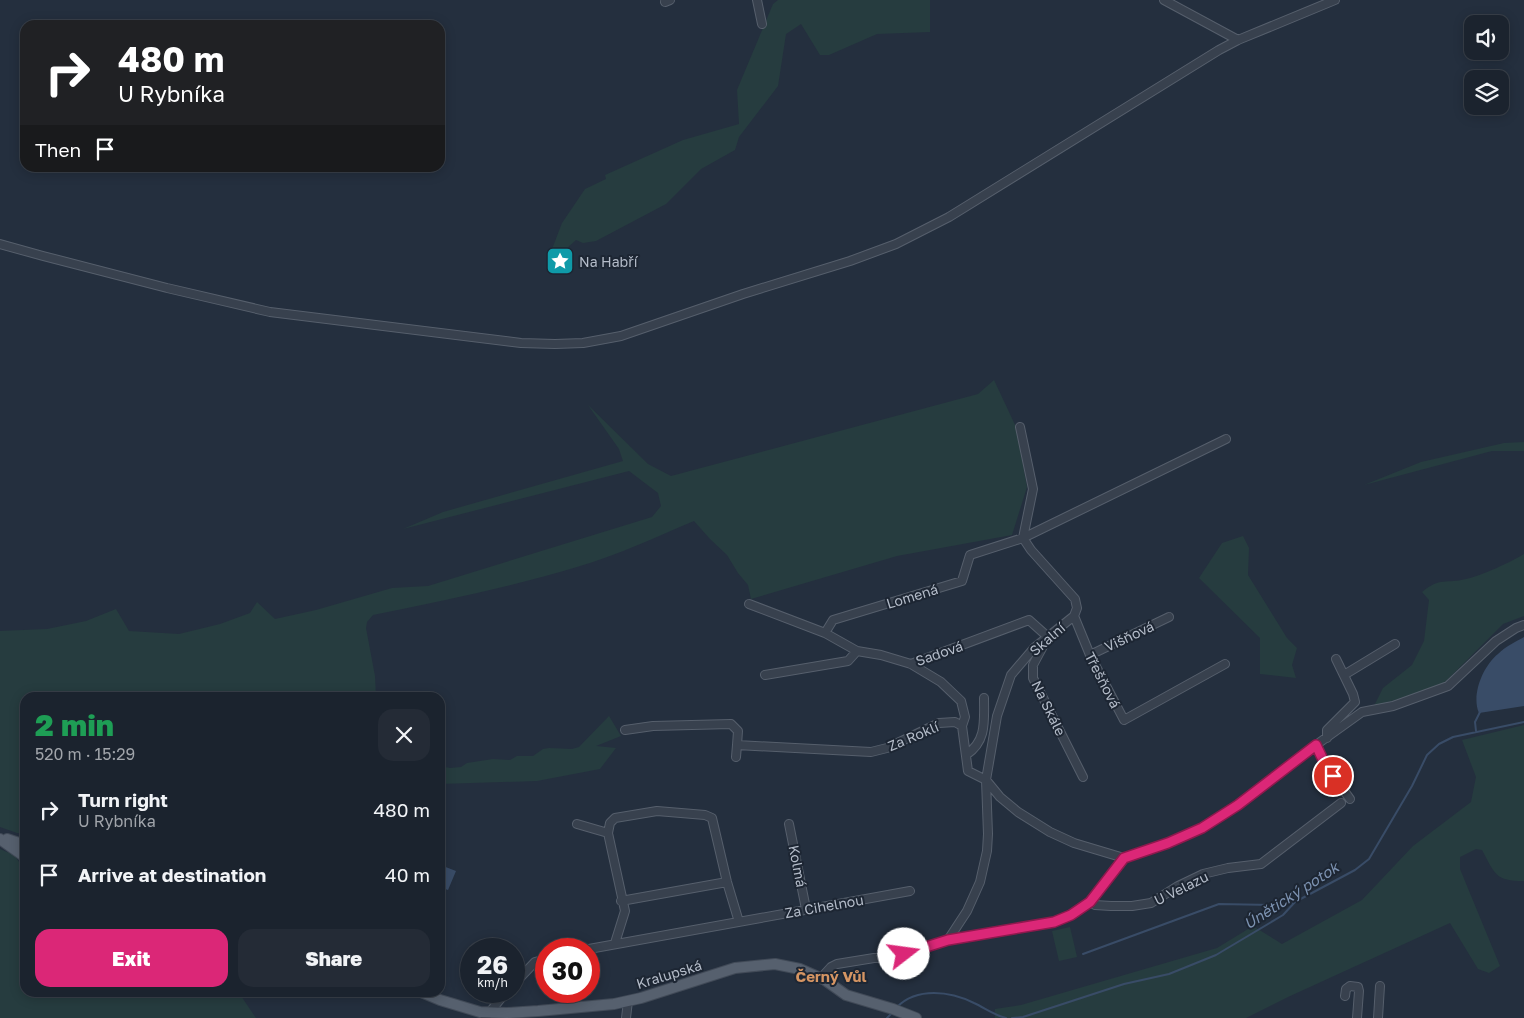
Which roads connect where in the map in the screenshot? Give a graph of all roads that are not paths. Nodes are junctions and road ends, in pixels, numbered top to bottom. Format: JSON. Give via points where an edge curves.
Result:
{"nodes":[{"id":1,"x":757,"y":0,"type":"edge"},
{"id":2,"x":1164,"y":0,"type":"edge"},
{"id":3,"x":1335,"y":0,"type":"edge"},
{"id":4,"x":762,"y":24,"type":"dead end"},
{"id":5,"x":1238,"y":40,"type":"junction"},
{"id":6,"x":0,"y":244,"type":"edge"},
{"id":7,"x":1020,"y":427,"type":"dead end"},
{"id":8,"x":1226,"y":439,"type":"dead end"},
{"id":9,"x":1023,"y":538,"type":"junction"},
{"id":10,"x":749,"y":604,"type":"dead end"},
{"id":11,"x":1074,"y":616,"type":"junction"},
{"id":12,"x":1169,"y":617,"type":"dead end"},
{"id":13,"x":1524,"y":625,"type":"edge"},
{"id":14,"x":825,"y":633,"type":"junction"},
{"id":15,"x":1048,"y":637,"type":"junction"},
{"id":16,"x":1395,"y":644,"type":"dead end"},
{"id":17,"x":857,"y":651,"type":"junction"},
{"id":18,"x":1090,"y":655,"type":"junction"},
{"id":19,"x":1336,"y":659,"type":"dead end"},
{"id":20,"x":911,"y":664,"type":"junction"},
{"id":21,"x":1225,"y":664,"type":"dead end"},
{"id":22,"x":765,"y":675,"type":"dead end"},
{"id":23,"x":1344,"y":675,"type":"junction"},
{"id":24,"x":984,"y":698,"type":"dead end"},
{"id":25,"x":962,"y":726,"type":"junction"},
{"id":26,"x":625,"y":730,"type":"dead end"},
{"id":27,"x":1327,"y":738,"type":"junction"},
{"id":28,"x":1316,"y":745,"type":"junction"},
{"id":29,"x":738,"y":746,"type":"junction"},
{"id":30,"x":966,"y":755,"type":"junction"},
{"id":31,"x":736,"y":758,"type":"dead end"},
{"id":32,"x":1083,"y":777,"type":"dead end"},
{"id":33,"x":986,"y":780,"type":"junction"},
{"id":34,"x":1350,"y":799,"type":"dead end"},
{"id":35,"x":1342,"y":803,"type":"dead end"},
{"id":36,"x":577,"y":824,"type":"dead end"},
{"id":37,"x":790,"y":824,"type":"dead end"},
{"id":38,"x":608,"y":833,"type":"junction"},
{"id":39,"x":0,"y":838,"type":"edge"},
{"id":40,"x":20,"y":844,"type":"edge"},
{"id":41,"x":20,"y":853,"type":"edge"},
{"id":42,"x":1124,"y":858,"type":"junction"},
{"id":43,"x":727,"y":882,"type":"junction"},
{"id":44,"x":910,"y":892,"type":"dead end"},
{"id":45,"x":621,"y":901,"type":"junction"},
{"id":46,"x":1090,"y":902,"type":"junction"},
{"id":47,"x":806,"y":909,"type":"junction"},
{"id":48,"x":740,"y":922,"type":"junction"},
{"id":49,"x":948,"y":940,"type":"junction"},
{"id":50,"x":615,"y":943,"type":"junction"},
{"id":51,"x":600,"y":946,"type":"edge"},
{"id":52,"x":535,"y":962,"type":"edge"},
{"id":53,"x":525,"y":972,"type":"edge"},
{"id":54,"x":821,"y":978,"type":"junction"},
{"id":55,"x":1380,"y":986,"type":"dead end"},
{"id":56,"x":1345,"y":996,"type":"dead end"},
{"id":57,"x":435,"y":997,"type":"edge"},
{"id":58,"x":628,"y":1001,"type":"junction"},
{"id":59,"x":498,"y":1003,"type":"edge"},
{"id":60,"x":488,"y":1015,"type":"edge"},
{"id":61,"x":914,"y":1017,"type":"edge"},
{"id":62,"x":626,"y":1018,"type":"edge"},
{"id":63,"x":1357,"y":1018,"type":"edge"},
{"id":64,"x":1378,"y":1018,"type":"edge"}],
"edges":[{"from":1,"to":4,"type":"street"},
{"from":2,"to":5,"type":"street"},
{"from":3,"to":5,"type":"street"},
{"from":5,"to":6,"type":"street","via":[[949,217],[896,244],[621,336],[583,343],[521,343],[270,312]]},
{"from":7,"to":9,"type":"street","via":[[1033,489]]},
{"from":8,"to":9,"type":"street"},
{"from":9,"to":11,"type":"street","name":"Skalní","via":[[1074,599]]},
{"from":9,"to":14,"type":"street","name":"Lomená","via":[[970,556],[962,581],[833,620]]},
{"from":10,"to":14,"type":"street"},
{"from":11,"to":15,"type":"street","name":"Skalní"},
{"from":11,"to":18,"type":"street","name":"Třešňová"},
{"from":12,"to":18,"type":"street","name":"Višňová"},
{"from":13,"to":27,"type":"street","via":[[1496,641],[1448,686],[1393,706],[1362,712]]},
{"from":14,"to":17,"type":"street"},
{"from":15,"to":20,"type":"street","name":"Sadová","via":[[1029,620]]},
{"from":15,"to":32,"type":"street","name":"Na Skále","via":[[1033,665],[1033,678]]},
{"from":15,"to":33,"type":"street","name":"Skalní","via":[[1011,675],[997,716]]},
{"from":16,"to":23,"type":"street"},
{"from":17,"to":20,"type":"street","name":"Sadová"},
{"from":17,"to":22,"type":"street","via":[[848,661]]},
{"from":18,"to":21,"type":"street","name":"Třešňová","via":[[1124,720]]},
{"from":19,"to":23,"type":"street"},
{"from":20,"to":25,"type":"street","via":[[941,682],[961,701],[965,717]]},
{"from":23,"to":27,"type":"street","via":[[1355,702],[1327,730]]},
{"from":24,"to":30,"type":"street","via":[[984,727],[980,740]]},
{"from":25,"to":29,"type":"street","name":"Za Roklí","via":[[954,722],[939,723],[887,748],[870,752]]},
{"from":25,"to":30,"type":"street"},
{"from":26,"to":29,"type":"street","via":[[732,724],[738,731]]},
{"from":27,"to":28,"type":"street"},
{"from":28,"to":34,"type":"street","via":[[1325,764]]},
{"from":28,"to":42,"type":"street","via":[[1238,805],[1202,828]]},
{"from":29,"to":31,"type":"street"},
{"from":30,"to":33,"type":"street","via":[[968,771]]},
{"from":33,"to":42,"type":"street","via":[[1018,812],[1050,832]]},
{"from":33,"to":49,"type":"street","name":"Skalní","via":[[988,834],[980,882],[967,911]]},
{"from":35,"to":46,"type":"street","name":"U Velazu","via":[[1261,864],[1203,874],[1150,903],[1111,906]]},
{"from":36,"to":38,"type":"street"},
{"from":37,"to":47,"type":"street","name":"Kolmá"},
{"from":38,"to":43,"type":"street","via":[[615,818],[657,811],[705,815],[712,818],[715,825]]},
{"from":38,"to":45,"type":"street"},
{"from":39,"to":40,"type":"main road"},
{"from":39,"to":41,"type":"main road"},
{"from":42,"to":46,"type":"street"},
{"from":43,"to":45,"type":"street"},
{"from":43,"to":48,"type":"street"},
{"from":44,"to":47,"type":"street","name":"Za Cihelnou"},
{"from":45,"to":50,"type":"street","via":[[625,911]]},
{"from":46,"to":49,"type":"street","via":[[1054,922]]},
{"from":47,"to":48,"type":"street","name":"Za Cihelnou"},
{"from":48,"to":50,"type":"street","name":"Za Cihelnou"},
{"from":49,"to":54,"type":"street","via":[[890,958],[837,964]]},
{"from":50,"to":51,"type":"street","name":"Za Cihelnou"},
{"from":52,"to":53,"type":"street"},
{"from":54,"to":58,"type":"main road","name":"Kralupská","via":[[786,965],[760,964],[735,968]]},
{"from":54,"to":61,"type":"main road","name":"Kralupská","via":[[846,995]]},
{"from":55,"to":64,"type":"street"},
{"from":56,"to":63,"type":"street","via":[[1350,986],[1358,987]]},
{"from":57,"to":60,"type":"main road","name":"Kralupská"},
{"from":58,"to":60,"type":"main road","name":"Kralupská"},
{"from":58,"to":62,"type":"street"},
{"from":59,"to":60,"type":"street"}]}
